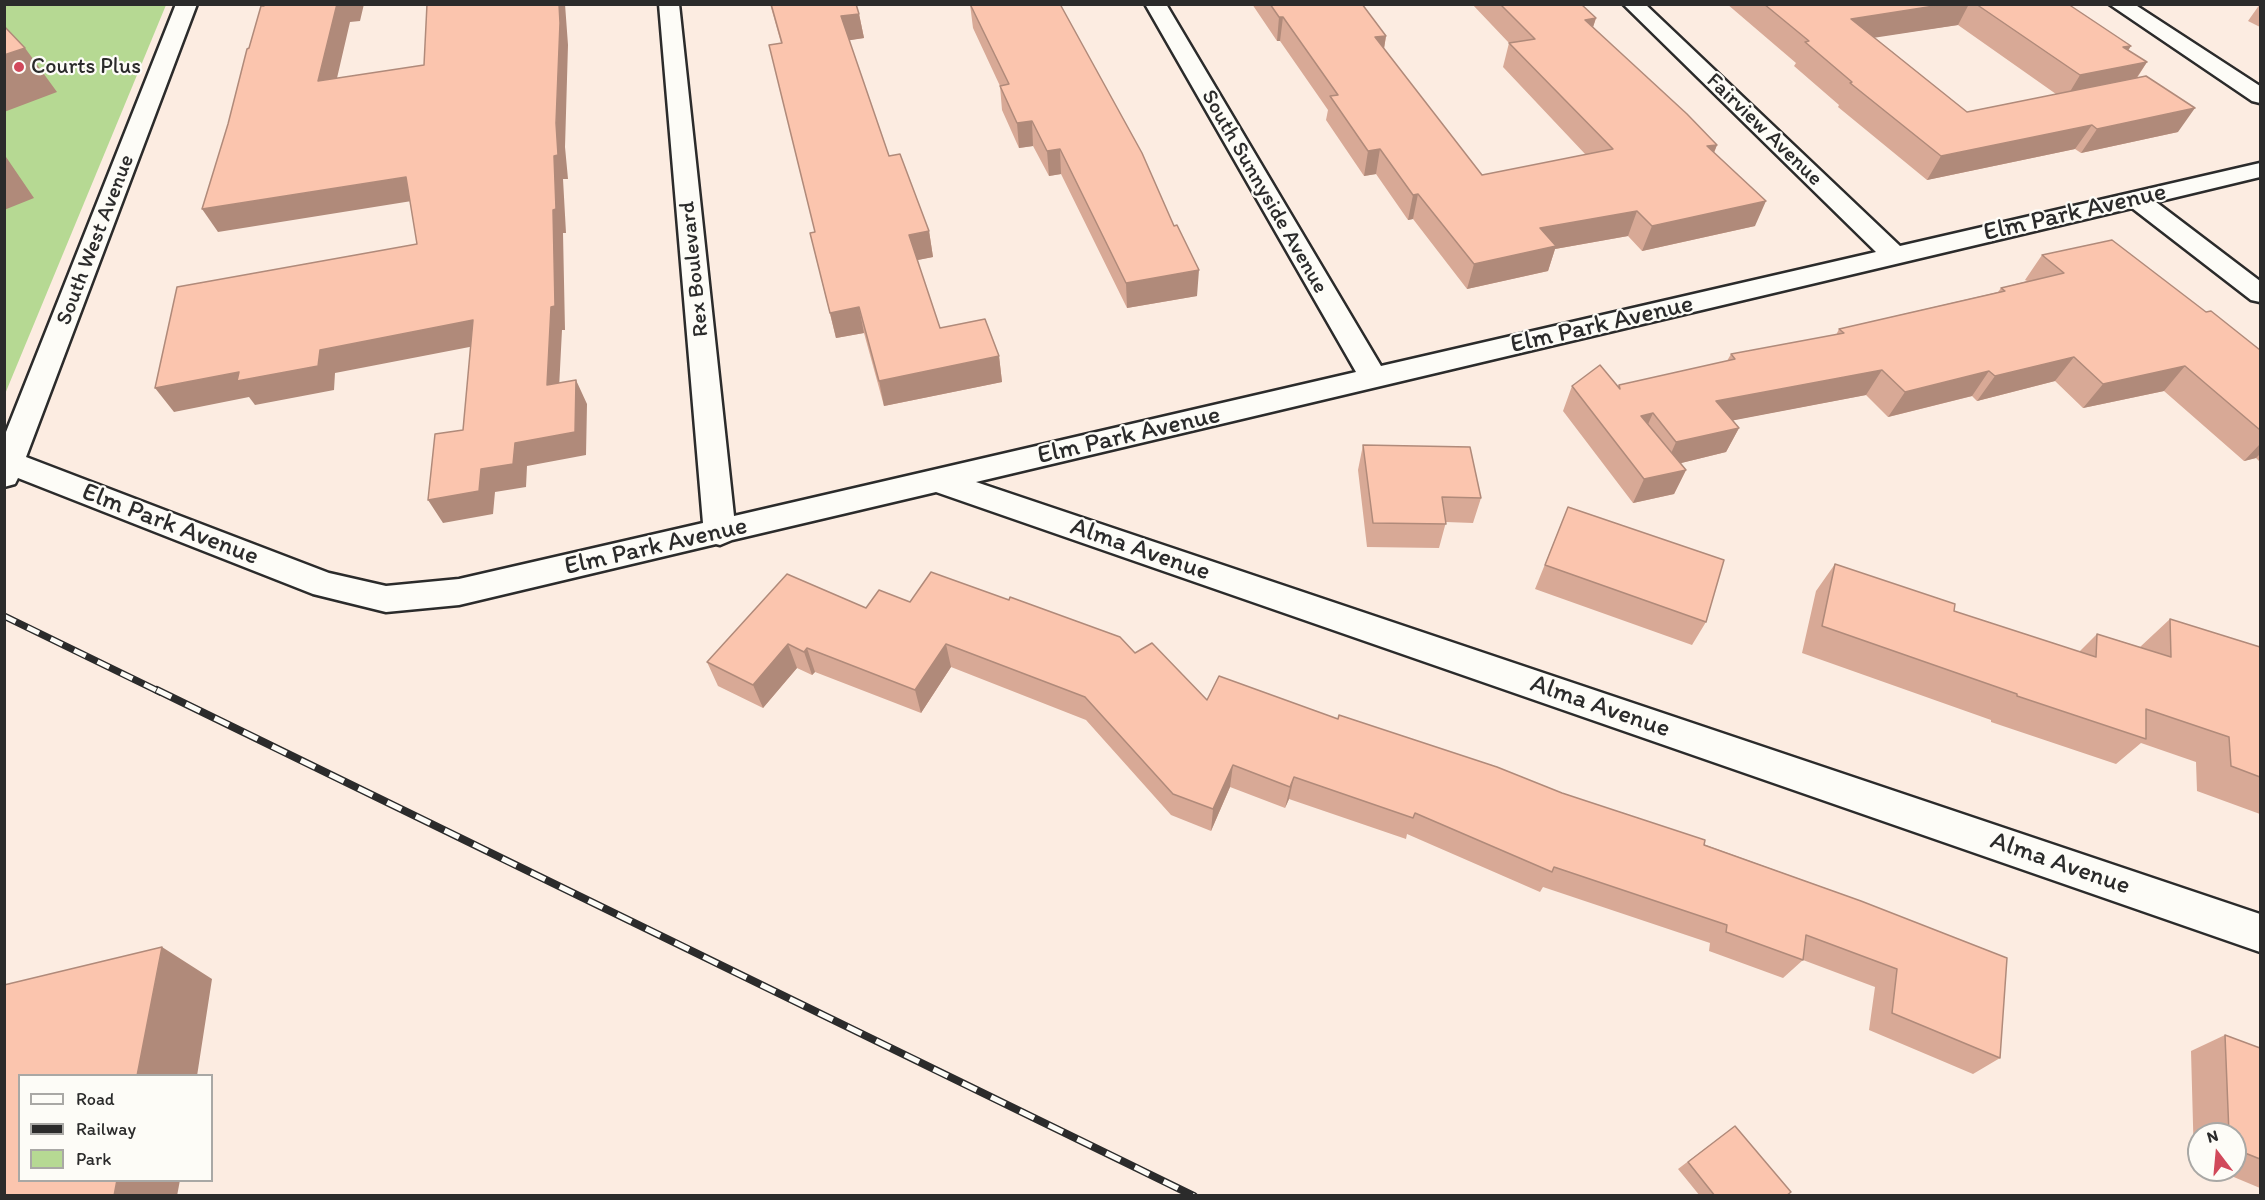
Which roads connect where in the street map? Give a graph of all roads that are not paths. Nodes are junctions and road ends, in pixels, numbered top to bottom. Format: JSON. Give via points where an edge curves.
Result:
{"nodes":[{"id":1,"x":187,"y":4,"type":"edge"},
{"id":2,"x":669,"y":4,"type":"edge"},
{"id":3,"x":1155,"y":4,"type":"edge"},
{"id":4,"x":1633,"y":4,"type":"edge"},
{"id":5,"x":2119,"y":4,"type":"edge"},
{"id":6,"x":2260,"y":96,"type":"edge"},
{"id":7,"x":2260,"y":170,"type":"edge"},
{"id":8,"x":2136,"y":199,"type":"junction"},
{"id":9,"x":1894,"y":255,"type":"junction"},
{"id":10,"x":2260,"y":294,"type":"edge"},
{"id":11,"x":1374,"y":379,"type":"junction"},
{"id":12,"x":7,"y":469,"type":"edge"},
{"id":13,"x":939,"y":481,"type":"junction"},
{"id":14,"x":720,"y":533,"type":"junction"},
{"id":15,"x":2260,"y":933,"type":"edge"}],
"edges":[{"from":1,"to":12,"type":"street","name":"South West Avenue"},
{"from":2,"to":14,"type":"street","name":"Rex Boulevard"},
{"from":3,"to":11,"type":"street","name":"South Sunnyside Avenue"},
{"from":4,"to":9,"type":"street","name":"Fairview Avenue"},
{"from":5,"to":6,"type":"street"},
{"from":7,"to":8,"type":"street","name":"Elm Park Avenue"},
{"from":8,"to":9,"type":"street","name":"Elm Park Avenue"},
{"from":8,"to":10,"type":"street"},
{"from":9,"to":11,"type":"street","name":"Elm Park Avenue"},
{"from":11,"to":13,"type":"street","name":"Elm Park Avenue"},
{"from":12,"to":14,"type":"street","name":"Elm Park Avenue","via":[[325,585],[386,599],[459,592]]},
{"from":13,"to":14,"type":"street","name":"Elm Park Avenue"},
{"from":13,"to":15,"type":"street","name":"Alma Avenue"}]}
